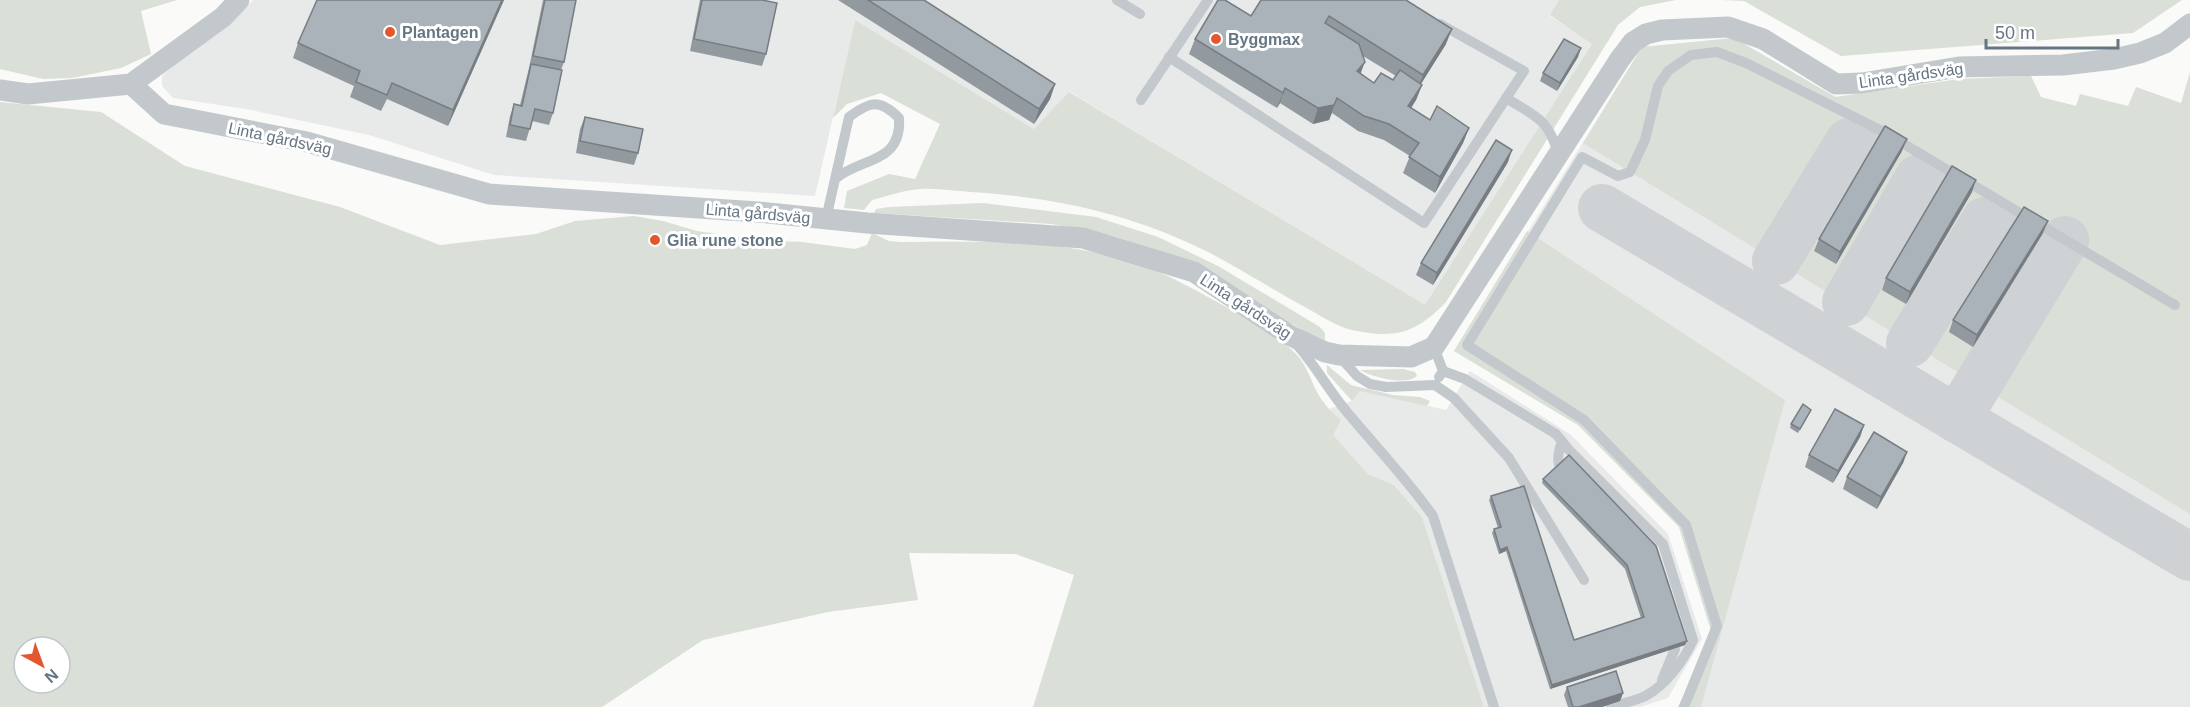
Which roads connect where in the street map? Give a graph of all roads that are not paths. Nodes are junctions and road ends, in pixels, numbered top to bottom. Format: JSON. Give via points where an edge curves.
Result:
{"nodes":[{"id":1,"x":239,"y":0,"type":"edge"},
{"id":2,"x":1117,"y":0,"type":"edge"},
{"id":3,"x":1208,"y":0,"type":"edge"},
{"id":4,"x":1140,"y":14,"type":"dead end"},
{"id":5,"x":1427,"y":16,"type":"edge"},
{"id":6,"x":2190,"y":24,"type":"edge"},
{"id":7,"x":1169,"y":57,"type":"junction"},
{"id":8,"x":131,"y":84,"type":"junction"},
{"id":9,"x":0,"y":90,"type":"edge"},
{"id":10,"x":1506,"y":98,"type":"junction"},
{"id":11,"x":1141,"y":100,"type":"dead end"},
{"id":12,"x":1558,"y":154,"type":"junction"},
{"id":13,"x":835,"y":179,"type":"junction"},
{"id":14,"x":826,"y":219,"type":"junction"},
{"id":15,"x":2175,"y":305,"type":"dead end"},
{"id":16,"x":1289,"y":335,"type":"junction"},
{"id":17,"x":1434,"y":347,"type":"junction"},
{"id":18,"x":1339,"y":355,"type":"junction"},
{"id":19,"x":1443,"y":371,"type":"junction"},
{"id":20,"x":1435,"y":385,"type":"junction"},
{"id":21,"x":1562,"y":441,"type":"junction"},
{"id":22,"x":1577,"y":486,"type":"edge"},
{"id":23,"x":1584,"y":580,"type":"dead end"},
{"id":24,"x":1670,"y":626,"type":"edge"},
{"id":25,"x":1659,"y":685,"type":"junction"},
{"id":26,"x":1494,"y":707,"type":"edge"},
{"id":27,"x":1611,"y":707,"type":"edge"},
{"id":28,"x":1684,"y":707,"type":"edge"}],
"edges":[{"from":1,"to":8,"type":"street","via":[[223,17]]},
{"from":2,"to":4,"type":"lane"},
{"from":3,"to":7,"type":"lane"},
{"from":5,"to":10,"type":"lane","via":[[1524,71]]},
{"from":6,"to":12,"type":"street","name":"Linta gårdsväg","via":[[2165,43],[2114,59],[2063,65],[1959,67],[1836,84],[1763,39],[1728,27],[1662,30],[1634,42]]},
{"from":7,"to":10,"type":"lane","via":[[1424,223]]},
{"from":7,"to":11,"type":"lane"},
{"from":8,"to":9,"type":"street","via":[[28,94]]},
{"from":8,"to":14,"type":"street","name":"Linta gårdsväg","via":[[164,114],[307,142],[489,194]]},
{"from":10,"to":12,"type":"lane","via":[[1544,120]]},
{"from":12,"to":17,"type":"street","name":"Linta gårdsväg"},
{"from":13,"to":13,"type":"lane","via":[[849,117],[876,104],[888,107],[899,118],[900,129],[889,151]]},
{"from":13,"to":14,"type":"lane"},
{"from":14,"to":16,"type":"street","name":"Linta gårdsväg","via":[[1083,238],[1194,272]]},
{"from":15,"to":28,"type":"lane","via":[[1882,131],[1746,63],[1717,52],[1691,55],[1668,71],[1658,87],[1645,140],[1629,172],[1618,176],[1582,157],[1467,345],[1584,420],[1686,525],[1717,626]]},
{"from":16,"to":18,"type":"street","name":"Linta gårdsväg"},
{"from":16,"to":26,"type":"lane","via":[[1433,516]]},
{"from":17,"to":18,"type":"street","name":"Linta gårdsväg","via":[[1411,357]]},
{"from":17,"to":19,"type":"lane"},
{"from":18,"to":20,"type":"lane","via":[[1370,384]]},
{"from":19,"to":20,"type":"lane"},
{"from":19,"to":21,"type":"lane","via":[[1465,380]]},
{"from":20,"to":23,"type":"lane","via":[[1454,398],[1509,458]]},
{"from":21,"to":22,"type":"lane","via":[[1560,467]]},
{"from":21,"to":25,"type":"lane","via":[[1663,544],[1693,640],[1674,672]]},
{"from":24,"to":25,"type":"lane","via":[[1675,649]]},
{"from":25,"to":27,"type":"lane","via":[[1648,695]]}]}
